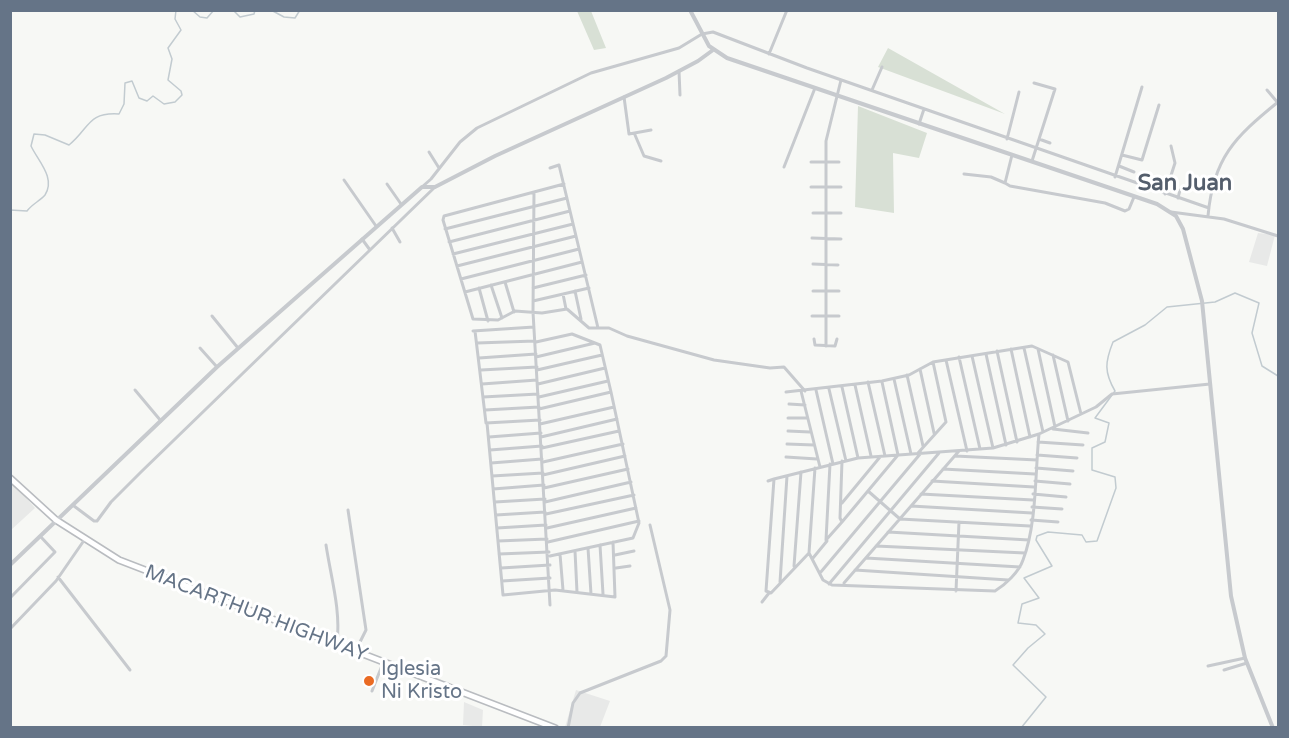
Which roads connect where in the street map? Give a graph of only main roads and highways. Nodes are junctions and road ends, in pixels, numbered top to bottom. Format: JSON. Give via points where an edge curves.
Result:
{"nodes":[{"id":1,"x":10,"y":478,"type":"edge"},
{"id":2,"x":555,"y":728,"type":"edge"}],
"edges":[{"from":1,"to":2,"type":"highway","name":"MACARTHUR HIGHWAY","via":[[56,520],[119,560]]}]}
